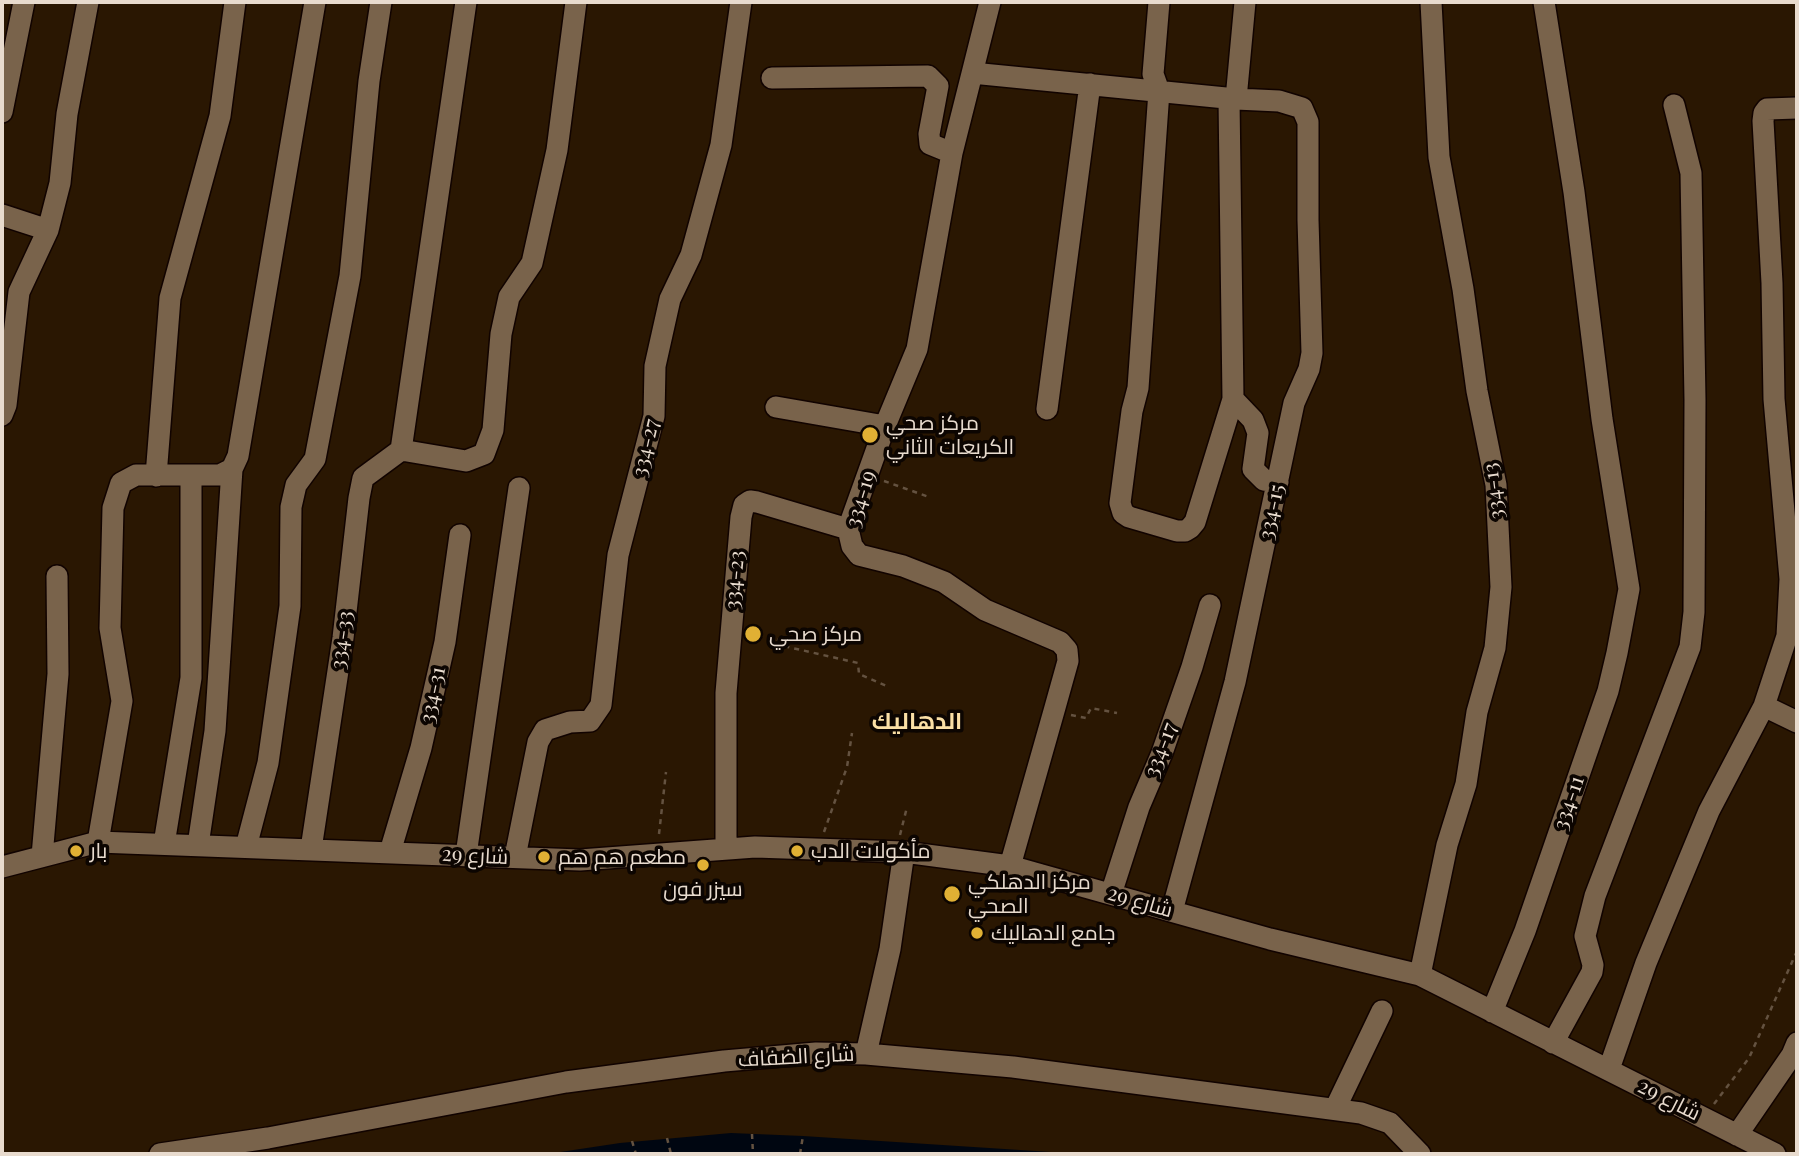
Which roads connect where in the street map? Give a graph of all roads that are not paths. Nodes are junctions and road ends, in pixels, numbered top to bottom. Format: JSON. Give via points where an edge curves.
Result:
{"nodes":[{"id":1,"x":24,"y":2,"type":"edge"},
{"id":2,"x":88,"y":2,"type":"edge"},
{"id":3,"x":235,"y":2,"type":"edge"},
{"id":4,"x":315,"y":2,"type":"edge"},
{"id":5,"x":381,"y":2,"type":"edge"},
{"id":6,"x":466,"y":2,"type":"edge"},
{"id":7,"x":576,"y":2,"type":"edge"},
{"id":8,"x":741,"y":2,"type":"edge"},
{"id":9,"x":990,"y":2,"type":"edge"},
{"id":10,"x":1159,"y":2,"type":"edge"},
{"id":11,"x":1245,"y":2,"type":"edge"},
{"id":12,"x":1431,"y":2,"type":"edge"},
{"id":13,"x":1545,"y":2,"type":"edge"},
{"id":14,"x":972,"y":73,"type":"junction"},
{"id":15,"x":772,"y":78,"type":"dead end"},
{"id":16,"x":1090,"y":84,"type":"junction"},
{"id":17,"x":1159,"y":90,"type":"junction"},
{"id":18,"x":1233,"y":99,"type":"junction"},
{"id":19,"x":1674,"y":105,"type":"dead end"},
{"id":20,"x":1797,"y":108,"type":"edge"},
{"id":21,"x":2,"y":112,"type":"edge"},
{"id":22,"x":952,"y":153,"type":"junction"},
{"id":23,"x":2,"y":215,"type":"edge"},
{"id":24,"x":48,"y":230,"type":"junction"},
{"id":25,"x":1233,"y":399,"type":"junction"},
{"id":26,"x":776,"y":407,"type":"dead end"},
{"id":27,"x":1047,"y":409,"type":"dead end"},
{"id":28,"x":2,"y":415,"type":"edge"},
{"id":29,"x":885,"y":426,"type":"junction"},
{"id":30,"x":401,"y":450,"type":"junction"},
{"id":31,"x":232,"y":468,"type":"junction"},
{"id":32,"x":191,"y":475,"type":"junction"},
{"id":33,"x":156,"y":476,"type":"junction"},
{"id":34,"x":1278,"y":482,"type":"junction"},
{"id":35,"x":519,"y":488,"type":"dead end"},
{"id":36,"x":848,"y":529,"type":"junction"},
{"id":37,"x":460,"y":535,"type":"dead end"},
{"id":38,"x":57,"y":576,"type":"dead end"},
{"id":39,"x":1210,"y":604,"type":"dead end"},
{"id":40,"x":1764,"y":706,"type":"junction"},
{"id":41,"x":1797,"y":722,"type":"edge"},
{"id":42,"x":98,"y":842,"type":"junction"},
{"id":43,"x":164,"y":844,"type":"junction"},
{"id":44,"x":198,"y":845,"type":"junction"},
{"id":45,"x":246,"y":847,"type":"junction"},
{"id":46,"x":311,"y":849,"type":"junction"},
{"id":47,"x":726,"y":849,"type":"junction"},
{"id":48,"x":390,"y":852,"type":"junction"},
{"id":49,"x":900,"y":852,"type":"junction"},
{"id":50,"x":466,"y":855,"type":"junction"},
{"id":51,"x":42,"y":856,"type":"junction"},
{"id":52,"x":515,"y":857,"type":"junction"},
{"id":53,"x":1010,"y":866,"type":"junction"},
{"id":54,"x":2,"y":867,"type":"edge"},
{"id":55,"x":1111,"y":894,"type":"junction"},
{"id":56,"x":1172,"y":911,"type":"junction"},
{"id":57,"x":1420,"y":975,"type":"junction"},
{"id":58,"x":1382,"y":1011,"type":"dead end"},
{"id":59,"x":1492,"y":1012,"type":"junction"},
{"id":60,"x":1553,"y":1043,"type":"junction"},
{"id":61,"x":1797,"y":1043,"type":"edge"},
{"id":62,"x":866,"y":1054,"type":"junction"},
{"id":63,"x":1609,"y":1069,"type":"junction"},
{"id":64,"x":1335,"y":1109,"type":"junction"},
{"id":65,"x":1737,"y":1135,"type":"junction"},
{"id":66,"x":160,"y":1154,"type":"edge"},
{"id":67,"x":1420,"y":1154,"type":"edge"},
{"id":68,"x":1775,"y":1154,"type":"edge"}],
"edges":[{"from":1,"to":21,"type":"street"},
{"from":2,"to":24,"type":"street","via":[[67,114],[60,183]]},
{"from":3,"to":33,"type":"street","via":[[220,116],[170,298]]},
{"from":4,"to":31,"type":"street","via":[[238,456]]},
{"from":5,"to":45,"type":"street","via":[[350,276],[315,459],[296,485],[291,507],[290,606],[268,763]]},
{"from":6,"to":30,"type":"street"},
{"from":7,"to":30,"type":"street","via":[[557,150],[532,263],[509,297],[501,334],[493,430],[484,454],[466,461]]},
{"from":8,"to":52,"type":"street","name":"334-27","via":[[721,145],[691,255],[670,299],[655,366],[654,416],[618,555],[601,705],[590,721],[545,730],[538,742]]},
{"from":9,"to":14,"type":"street","name":"334-19"},
{"from":10,"to":17,"type":"street","via":[[1153,74]]},
{"from":11,"to":18,"type":"street"},
{"from":12,"to":57,"type":"street","name":"334-13","via":[[1439,158],[1496,485],[1501,587],[1495,648],[1476,712],[1466,783],[1447,845]]},
{"from":13,"to":59,"type":"street","name":"334-11","via":[[1629,589],[1608,691],[1525,931]]},
{"from":14,"to":16,"type":"street"},
{"from":14,"to":22,"type":"street","name":"334-19"},
{"from":15,"to":22,"type":"street","via":[[928,76],[938,86],[930,144]]},
{"from":16,"to":17,"type":"street"},
{"from":16,"to":27,"type":"street"},
{"from":17,"to":18,"type":"street"},
{"from":17,"to":25,"type":"street","via":[[1138,388],[1120,503],[1123,513],[1177,531],[1191,528]]},
{"from":18,"to":25,"type":"street"},
{"from":18,"to":34,"type":"street","name":"334-15","via":[[1279,101],[1302,108],[1308,122],[1312,353],[1294,403]]},
{"from":19,"to":60,"type":"street","via":[[1691,173],[1695,400],[1690,647],[1595,896],[1585,936],[1592,972]]},
{"from":20,"to":40,"type":"street","via":[[1767,109],[1764,113],[1774,399],[1790,579],[1787,636]]},
{"from":22,"to":29,"type":"street","name":"334-19","via":[[917,349]]},
{"from":23,"to":24,"type":"street"},
{"from":24,"to":28,"type":"street","via":[[19,292]]},
{"from":25,"to":34,"type":"street","via":[[1258,433],[1253,469],[1264,480]]},
{"from":26,"to":29,"type":"street"},
{"from":29,"to":36,"type":"street","name":"334-19"},
{"from":30,"to":46,"type":"street","name":"334-33","via":[[363,478]]},
{"from":31,"to":32,"type":"street","via":[[220,475]]},
{"from":31,"to":44,"type":"street","via":[[215,731]]},
{"from":32,"to":33,"type":"street"},
{"from":32,"to":43,"type":"street","via":[[191,678]]},
{"from":33,"to":42,"type":"street","via":[[136,475],[121,483],[113,508],[110,628],[122,701]]},
{"from":34,"to":56,"type":"street","name":"334-15","via":[[1235,682]]},
{"from":35,"to":50,"type":"street"},
{"from":36,"to":47,"type":"street","name":"334-23","via":[[757,502],[744,505],[726,693]]},
{"from":36,"to":53,"type":"street","name":"334-19","via":[[859,555],[944,582],[985,610],[1060,642],[1067,650],[1055,711]]},
{"from":37,"to":48,"type":"street","name":"334-31","via":[[445,642],[421,748]]},
{"from":38,"to":51,"type":"street","via":[[58,674]]},
{"from":39,"to":55,"type":"street","name":"334-17"},
{"from":40,"to":41,"type":"street"},
{"from":40,"to":63,"type":"street","via":[[1709,811],[1646,963]]},
{"from":42,"to":43,"type":"street","name":"شارع 29"},
{"from":42,"to":51,"type":"street","name":"شارع 29"},
{"from":43,"to":44,"type":"street","name":"شارع 29"},
{"from":44,"to":45,"type":"street","name":"شارع 29"},
{"from":45,"to":46,"type":"street","name":"شارع 29"},
{"from":46,"to":48,"type":"street","name":"شارع 29"},
{"from":47,"to":49,"type":"street","name":"شارع 29"},
{"from":47,"to":52,"type":"street","name":"شارع 29","via":[[580,860]]},
{"from":48,"to":50,"type":"street","name":"شارع 29"},
{"from":49,"to":53,"type":"street","name":"شارع 29"},
{"from":49,"to":62,"type":"street","via":[[890,949]]},
{"from":50,"to":52,"type":"street","name":"شارع 29"},
{"from":51,"to":54,"type":"street","name":"شارع 29"},
{"from":53,"to":55,"type":"street","name":"شارع 29"},
{"from":55,"to":56,"type":"street","name":"شارع 29"},
{"from":56,"to":57,"type":"street","name":"شارع 29"},
{"from":57,"to":59,"type":"street","name":"شارع 29"},
{"from":58,"to":64,"type":"street"},
{"from":59,"to":60,"type":"street","name":"شارع 29"},
{"from":60,"to":63,"type":"street","name":"شارع 29"},
{"from":61,"to":65,"type":"street"},
{"from":62,"to":64,"type":"street","name":"شارع الضفاف","via":[[1037,1070]]},
{"from":62,"to":66,"type":"street","name":"شارع الضفاف","via":[[771,1056],[566,1082]]},
{"from":63,"to":65,"type":"street","name":"شارع 29"},
{"from":64,"to":67,"type":"street","name":"شارع الضفاف","via":[[1383,1119]]},
{"from":65,"to":68,"type":"street","name":"شارع 29"}]}
